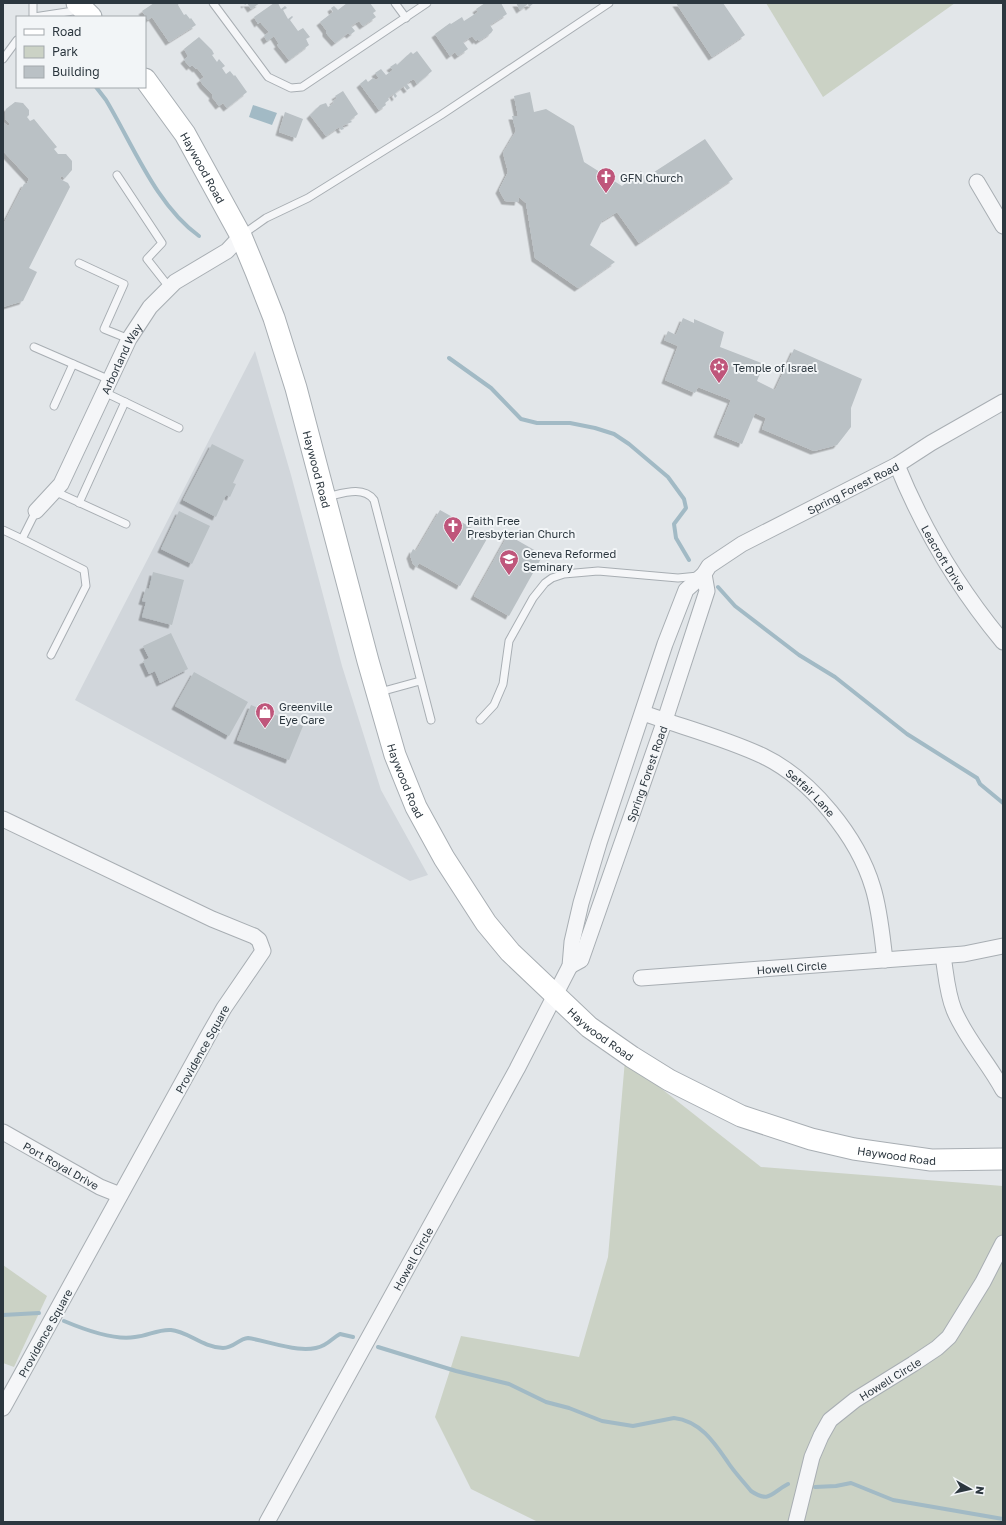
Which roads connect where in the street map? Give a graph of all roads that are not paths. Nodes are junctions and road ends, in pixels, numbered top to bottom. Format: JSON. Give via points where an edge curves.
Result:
{"nodes":[{"id":1,"x":34,"y":3,"type":"edge"},
{"id":2,"x":213,"y":3,"type":"edge"},
{"id":3,"x":396,"y":3,"type":"edge"},
{"id":4,"x":427,"y":3,"type":"edge"},
{"id":5,"x":609,"y":3,"type":"edge"},
{"id":6,"x":84,"y":10,"type":"edge"},
{"id":7,"x":34,"y":16,"type":"edge"},
{"id":8,"x":41,"y":16,"type":"edge"},
{"id":9,"x":406,"y":18,"type":"junction"},
{"id":10,"x":16,"y":41,"type":"edge"},
{"id":11,"x":3,"y":59,"type":"edge"},
{"id":12,"x":146,"y":80,"type":"edge"},
{"id":13,"x":117,"y":175,"type":"dead end"},
{"id":14,"x":978,"y":182,"type":"dead end"},
{"id":15,"x":1003,"y":226,"type":"edge"},
{"id":16,"x":241,"y":236,"type":"junction"},
{"id":17,"x":78,"y":263,"type":"dead end"},
{"id":18,"x":169,"y":287,"type":"junction"},
{"id":19,"x":129,"y":339,"type":"junction"},
{"id":20,"x":34,"y":347,"type":"dead end"},
{"id":21,"x":74,"y":364,"type":"junction"},
{"id":22,"x":107,"y":386,"type":"junction"},
{"id":23,"x":125,"y":402,"type":"junction"},
{"id":24,"x":1003,"y":402,"type":"edge"},
{"id":25,"x":54,"y":406,"type":"dead end"},
{"id":26,"x":179,"y":428,"type":"dead end"},
{"id":27,"x":897,"y":465,"type":"junction"},
{"id":28,"x":54,"y":492,"type":"junction"},
{"id":29,"x":326,"y":497,"type":"junction"},
{"id":30,"x":79,"y":503,"type":"junction"},
{"id":31,"x":36,"y":511,"type":"joint"},
{"id":32,"x":126,"y":524,"type":"dead end"},
{"id":33,"x":3,"y":530,"type":"edge"},
{"id":34,"x":22,"y":539,"type":"junction"},
{"id":35,"x":704,"y":574,"type":"junction"},
{"id":36,"x":1003,"y":642,"type":"edge"},
{"id":37,"x":51,"y":655,"type":"dead end"},
{"id":38,"x":420,"y":681,"type":"junction"},
{"id":39,"x":376,"y":693,"type":"junction"},
{"id":40,"x":643,"y":713,"type":"junction"},
{"id":41,"x":431,"y":720,"type":"dead end"},
{"id":42,"x":480,"y":720,"type":"dead end"},
{"id":43,"x":665,"y":720,"type":"junction"},
{"id":44,"x":3,"y":819,"type":"edge"},
{"id":45,"x":1003,"y":946,"type":"edge"},
{"id":46,"x":943,"y":956,"type":"junction"},
{"id":47,"x":885,"y":960,"type":"junction"},
{"id":48,"x":570,"y":966,"type":"junction"},
{"id":49,"x":641,"y":978,"type":"dead end"},
{"id":50,"x":554,"y":994,"type":"junction"},
{"id":51,"x":1003,"y":1090,"type":"edge"},
{"id":52,"x":3,"y":1132,"type":"edge"},
{"id":53,"x":1003,"y":1159,"type":"edge"},
{"id":54,"x":120,"y":1195,"type":"junction"},
{"id":55,"x":1003,"y":1243,"type":"edge"},
{"id":56,"x":3,"y":1408,"type":"edge"},
{"id":57,"x":267,"y":1522,"type":"edge"},
{"id":58,"x":796,"y":1522,"type":"edge"}],
"edges":[{"from":1,"to":7,"type":"lane"},
{"from":2,"to":9,"type":"lane","via":[[268,77],[291,88],[302,87]]},
{"from":3,"to":9,"type":"lane"},
{"from":4,"to":9,"type":"lane"},
{"from":5,"to":16,"type":"lane","via":[[434,119],[308,198],[266,218]]},
{"from":6,"to":8,"type":"lane"},
{"from":10,"to":11,"type":"lane"},
{"from":12,"to":16,"type":"main road","name":"Haywood Road","via":[[185,134]]},
{"from":13,"to":18,"type":"lane","via":[[162,243],[147,259]]},
{"from":14,"to":15,"type":"street"},
{"from":16,"to":18,"type":"street","name":"Arborland Way","via":[[226,252]]},
{"from":16,"to":29,"type":"main road","name":"Haywood Road","via":[[274,318]]},
{"from":17,"to":19,"type":"lane","via":[[124,284],[104,329]]},
{"from":18,"to":19,"type":"street","name":"Arborland Way","via":[[150,307]]},
{"from":19,"to":22,"type":"street","name":"Arborland Way"},
{"from":20,"to":21,"type":"lane"},
{"from":21,"to":22,"type":"lane"},
{"from":21,"to":25,"type":"lane"},
{"from":22,"to":23,"type":"lane"},
{"from":22,"to":28,"type":"street","name":"Arborland Way","via":[[61,484]]},
{"from":23,"to":26,"type":"lane"},
{"from":23,"to":30,"type":"lane"},
{"from":24,"to":27,"type":"street","name":"Spring Forest Road"},
{"from":27,"to":35,"type":"street","name":"Spring Forest Road","via":[[742,544],[710,566]]},
{"from":27,"to":36,"type":"street","name":"Leacroft Drive","via":[[908,492],[958,583]]},
{"from":28,"to":30,"type":"lane"},
{"from":28,"to":31,"type":"street","name":"Arborland Way"},
{"from":29,"to":38,"type":"lane","via":[[356,492],[367,494],[374,500]]},
{"from":29,"to":39,"type":"main road","name":"Haywood Road"},
{"from":30,"to":32,"type":"lane"},
{"from":31,"to":34,"type":"lane"},
{"from":33,"to":34,"type":"lane"},
{"from":34,"to":37,"type":"lane","via":[[84,570],[86,586]]},
{"from":35,"to":40,"type":"street","name":"Spring Forest Road","via":[[686,590]]},
{"from":35,"to":42,"type":"lane","via":[[678,578],[598,571],[564,574],[552,578],[533,598],[510,641],[503,684],[494,705]]},
{"from":35,"to":43,"type":"street","name":"Spring Forest Road","via":[[707,591]]},
{"from":38,"to":39,"type":"lane"},
{"from":38,"to":41,"type":"lane"},
{"from":39,"to":50,"type":"main road","name":"Haywood Road","via":[[395,755],[416,806],[444,858],[486,923],[510,952]]},
{"from":40,"to":43,"type":"street","name":"Setfair Lane"},
{"from":40,"to":48,"type":"street","name":"Spring Forest Road","via":[[581,903],[572,942]]},
{"from":43,"to":47,"type":"street","name":"Setfair Lane","via":[[763,756],[796,778],[822,803],[848,837],[870,879],[881,922]]},
{"from":43,"to":48,"type":"street","name":"Spring Forest Road","via":[[581,960]]},
{"from":44,"to":54,"type":"street","name":"Providence Square","via":[[259,940],[263,951],[224,1008]]},
{"from":45,"to":46,"type":"street","name":"Howell Circle"},
{"from":46,"to":47,"type":"street","name":"Howell Circle"},
{"from":46,"to":51,"type":"street","via":[[948,988],[959,1022]]},
{"from":47,"to":49,"type":"street","name":"Howell Circle"},
{"from":48,"to":50,"type":"street","name":"Spring Forest Road"},
{"from":50,"to":53,"type":"main road","name":"Haywood Road","via":[[589,1027],[632,1057],[704,1098],[758,1123],[811,1140],[900,1157],[931,1160]]},
{"from":50,"to":57,"type":"street","name":"Howell Circle","via":[[513,1076]]},
{"from":52,"to":54,"type":"street","name":"Port Royal Drive","via":[[100,1187]]},
{"from":54,"to":56,"type":"street","name":"Providence Square"},
{"from":55,"to":58,"type":"street","name":"Howell Circle","via":[[983,1282],[949,1337],[937,1348],[855,1400],[830,1420],[812,1457]]}]}
